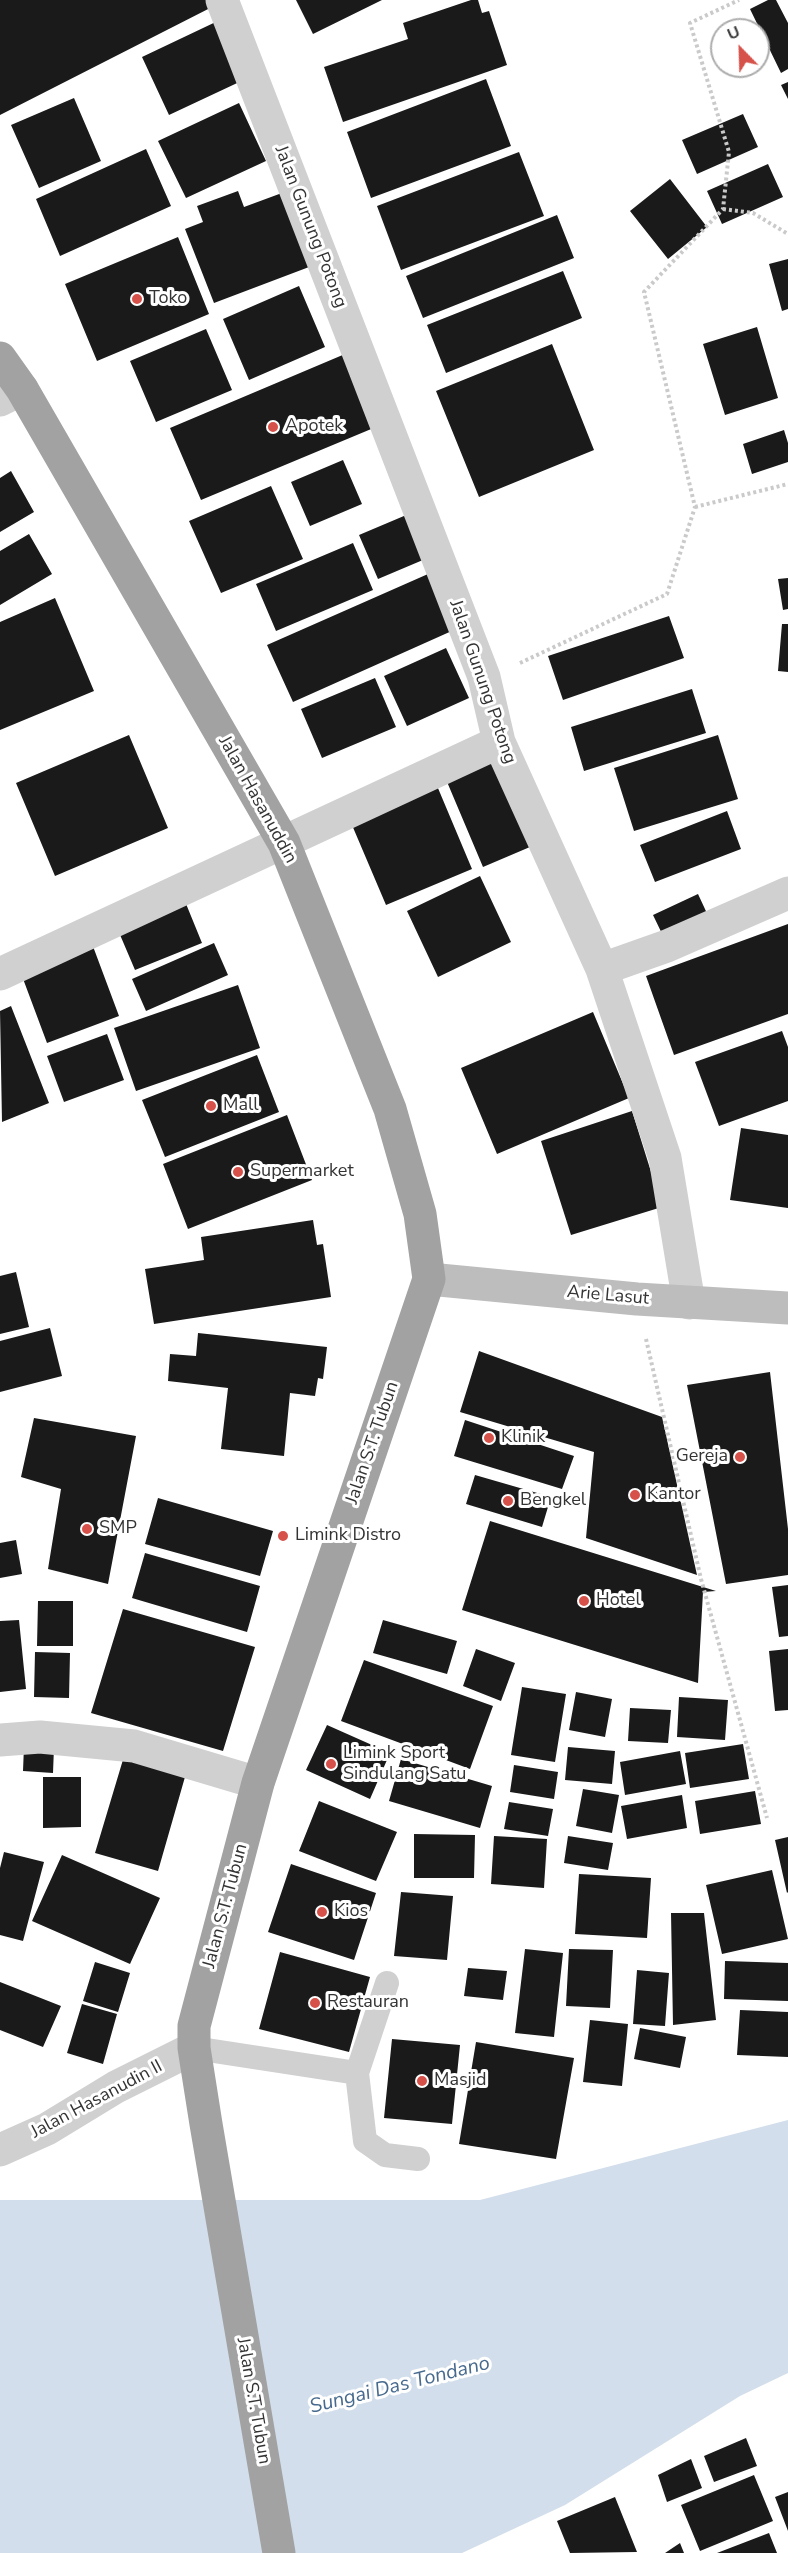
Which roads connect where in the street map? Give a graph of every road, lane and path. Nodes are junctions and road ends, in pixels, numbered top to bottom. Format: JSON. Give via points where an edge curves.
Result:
{"nodes":[{"id":1,"x":222,"y":0,"type":"edge"},
{"id":2,"x":739,"y":0,"type":"edge"},
{"id":3,"x":723,"y":209,"type":"junction"},
{"id":4,"x":788,"y":234,"type":"edge"},
{"id":5,"x":0,"y":358,"type":"edge"},
{"id":6,"x":11,"y":395,"type":"edge"},
{"id":7,"x":788,"y":484,"type":"edge"},
{"id":8,"x":695,"y":507,"type":"junction"},
{"id":9,"x":484,"y":677,"type":"junction"},
{"id":10,"x":499,"y":742,"type":"junction"},
{"id":11,"x":284,"y":843,"type":"junction"},
{"id":12,"x":788,"y":893,"type":"edge"},
{"id":13,"x":603,"y":969,"type":"junction"},
{"id":14,"x":0,"y":974,"type":"edge"},
{"id":15,"x":429,"y":1279,"type":"junction"},
{"id":16,"x":637,"y":1299,"type":"junction"},
{"id":17,"x":689,"y":1303,"type":"junction"},
{"id":18,"x":788,"y":1308,"type":"edge"},
{"id":19,"x":0,"y":1740,"type":"edge"},
{"id":20,"x":258,"y":1784,"type":"junction"},
{"id":21,"x":767,"y":1818,"type":"dead end"},
{"id":22,"x":387,"y":1983,"type":"dead end"},
{"id":23,"x":194,"y":2048,"type":"junction"},
{"id":24,"x":357,"y":2073,"type":"junction"},
{"id":25,"x":0,"y":2150,"type":"edge"},
{"id":26,"x":418,"y":2159,"type":"dead end"},
{"id":27,"x":279,"y":2553,"type":"edge"}],
"edges":[{"from":1,"to":9,"type":"street","name":"Jalan Gunung Potong"},
{"from":2,"to":3,"type":"path","via":[[690,22],[729,152]]},
{"from":3,"to":4,"type":"path","via":[[753,213]]},
{"from":3,"to":8,"type":"path","via":[[644,292]]},
{"from":5,"to":6,"type":"highway","name":"Jalan Hasanuddin"},
{"from":6,"to":11,"type":"highway","name":"Jalan Hasanuddin"},
{"from":7,"to":8,"type":"path"},
{"from":8,"to":9,"type":"path","via":[[667,594]]},
{"from":9,"to":10,"type":"street","name":"Jalan Gunung Potong"},
{"from":10,"to":11,"type":"street"},
{"from":10,"to":13,"type":"street","name":"Jalan Gunung Potong"},
{"from":11,"to":14,"type":"street"},
{"from":11,"to":15,"type":"highway","name":"Jalan Hasanuddin","via":[[390,1109],[420,1214]]},
{"from":12,"to":13,"type":"street"},
{"from":13,"to":17,"type":"street","name":"Jalan Gunung Potong","via":[[665,1158]]},
{"from":15,"to":16,"type":"main road","name":"Arie Lasut"},
{"from":15,"to":20,"type":"highway","name":"Jalan S.T. Tubun"},
{"from":16,"to":17,"type":"main road","name":"Arie Lasut"},
{"from":16,"to":21,"type":"path","via":[[701,1579]]},
{"from":17,"to":18,"type":"main road","name":"Arie Lasut"},
{"from":19,"to":20,"type":"street","via":[[40,1737],[134,1746]]},
{"from":20,"to":23,"type":"highway","name":"Jalan S.T. Tubun","via":[[194,2026]]},
{"from":22,"to":24,"type":"lane"},
{"from":23,"to":24,"type":"lane"},
{"from":23,"to":25,"type":"street","name":"Jalan Hasanudin II","via":[[116,2087],[47,2129]]},
{"from":23,"to":27,"type":"highway","name":"Jalan S.T. Tubun"},
{"from":24,"to":26,"type":"lane","via":[[365,2141],[385,2156]]}]}
